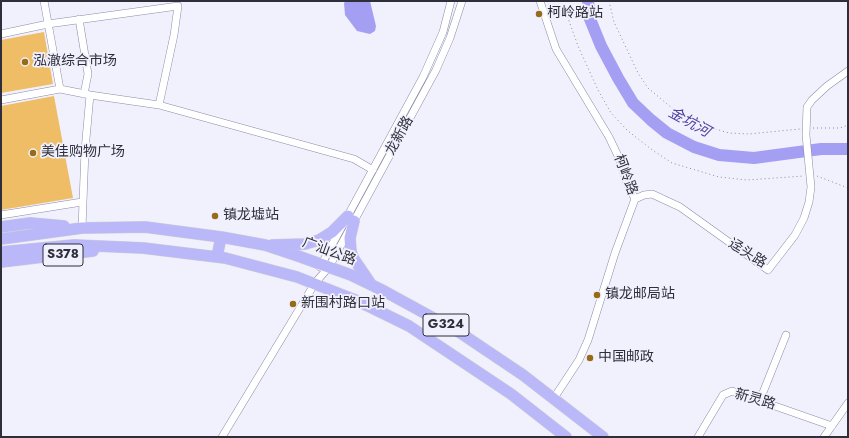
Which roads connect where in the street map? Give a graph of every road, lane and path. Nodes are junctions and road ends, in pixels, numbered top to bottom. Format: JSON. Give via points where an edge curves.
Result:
{"nodes":[{"id":1,"x":44,"y":1,"type":"edge"},
{"id":2,"x":451,"y":1,"type":"edge"},
{"id":3,"x":462,"y":1,"type":"edge"},
{"id":4,"x":540,"y":1,"type":"edge"},
{"id":5,"x":564,"y":1,"type":"edge"},
{"id":6,"x":610,"y":1,"type":"edge"},
{"id":7,"x":79,"y":19,"type":"junction"},
{"id":8,"x":48,"y":24,"type":"junction"},
{"id":9,"x":1,"y":34,"type":"edge"},
{"id":10,"x":848,"y":71,"type":"edge"},
{"id":11,"x":60,"y":89,"type":"junction"},
{"id":12,"x":87,"y":94,"type":"junction"},
{"id":13,"x":1,"y":100,"type":"edge"},
{"id":14,"x":159,"y":105,"type":"junction"},
{"id":15,"x":848,"y":125,"type":"edge"},
{"id":16,"x":806,"y":131,"type":"junction"},
{"id":17,"x":373,"y":170,"type":"junction"},
{"id":18,"x":810,"y":176,"type":"junction"},
{"id":19,"x":848,"y":188,"type":"edge"},
{"id":20,"x":635,"y":198,"type":"junction"},
{"id":21,"x":82,"y":202,"type":"junction"},
{"id":22,"x":1,"y":215,"type":"edge"},
{"id":23,"x":351,"y":218,"type":"junction"},
{"id":24,"x":1,"y":227,"type":"edge"},
{"id":25,"x":82,"y":228,"type":"junction"},
{"id":26,"x":221,"y":237,"type":"junction"},
{"id":27,"x":1,"y":239,"type":"edge"},
{"id":28,"x":265,"y":245,"type":"junction"},
{"id":29,"x":126,"y":247,"type":"junction"},
{"id":30,"x":1,"y":252,"type":"edge"},
{"id":31,"x":217,"y":257,"type":"junction"},
{"id":32,"x":1,"y":262,"type":"edge"},
{"id":33,"x":325,"y":265,"type":"junction"},
{"id":34,"x":315,"y":283,"type":"junction"},
{"id":35,"x":372,"y":285,"type":"junction"},
{"id":36,"x":420,"y":310,"type":"junction"},
{"id":37,"x":409,"y":326,"type":"junction"},
{"id":38,"x":786,"y":335,"type":"dead end"},
{"id":39,"x":554,"y":398,"type":"junction"},
{"id":40,"x":760,"y":400,"type":"junction"},
{"id":41,"x":847,"y":406,"type":"edge"},
{"id":42,"x":832,"y":426,"type":"junction"},
{"id":43,"x":222,"y":437,"type":"edge"},
{"id":44,"x":566,"y":437,"type":"edge"},
{"id":45,"x":604,"y":437,"type":"edge"},
{"id":46,"x":698,"y":437,"type":"edge"},
{"id":47,"x":824,"y":437,"type":"edge"}],
"edges":[{"from":1,"to":8,"type":"street"},
{"from":2,"to":17,"type":"street","name":"龙新路","via":[[435,52]]},
{"from":3,"to":23,"type":"street","name":"龙新路","via":[[436,70]]},
{"from":4,"to":20,"type":"street","name":"柯岭路","via":[[556,49],[609,137]]},
{"from":5,"to":18,"type":"path","via":[[578,46],[611,113],[628,131],[651,149],[672,163],[719,177],[747,180]]},
{"from":6,"to":16,"type":"path","via":[[614,22],[645,83],[663,103],[678,113],[692,122],[729,133]]},
{"from":7,"to":8,"type":"street"},
{"from":7,"to":12,"type":"street","via":[[88,74]]},
{"from":7,"to":14,"type":"street","via":[[178,6]]},
{"from":8,"to":9,"type":"street"},
{"from":8,"to":11,"type":"street"},
{"from":10,"to":16,"type":"street","via":[[827,86],[807,107]]},
{"from":11,"to":12,"type":"street"},
{"from":11,"to":13,"type":"street"},
{"from":12,"to":14,"type":"street"},
{"from":12,"to":21,"type":"street"},
{"from":14,"to":17,"type":"street","via":[[354,159]]},
{"from":15,"to":16,"type":"path"},
{"from":16,"to":18,"type":"street"},
{"from":17,"to":23,"type":"street","name":"龙新路"},
{"from":18,"to":19,"type":"path"},
{"from":18,"to":20,"type":"street","name":"迳头路","via":[[810,196],[804,218],[795,235],[768,270],[680,207],[652,194]]},
{"from":20,"to":39,"type":"street","name":"柯岭路","via":[[588,340],[579,360]]},
{"from":21,"to":22,"type":"street"},
{"from":21,"to":25,"type":"street"},
{"from":23,"to":28,"type":"highway","via":[[312,243]]},
{"from":23,"to":33,"type":"street","name":"龙新路"},
{"from":23,"to":35,"type":"highway","via":[[351,252]]},
{"from":24,"to":25,"type":"highway","number":"S378","via":[[30,223]]},
{"from":25,"to":26,"type":"highway","name":"广汕公路","number":"G324","via":[[145,227]]},
{"from":25,"to":27,"type":"highway","name":"广汕公路","number":"G324"},
{"from":26,"to":28,"type":"highway","name":"广汕公路","number":"G324"},
{"from":26,"to":31,"type":"highway"},
{"from":28,"to":33,"type":"highway","name":"广汕公路","number":"G324"},
{"from":29,"to":30,"type":"highway","number":"G324","via":[[74,245]]},
{"from":29,"to":31,"type":"highway","number":"G324"},
{"from":29,"to":32,"type":"highway","number":"S378"},
{"from":31,"to":34,"type":"highway","number":"G324","via":[[278,270]]},
{"from":33,"to":34,"type":"street","name":"龙新路"},
{"from":33,"to":35,"type":"highway","name":"广汕公路","number":"G324"},
{"from":34,"to":37,"type":"highway","number":"G324"},
{"from":34,"to":43,"type":"street","name":"龙新路"},
{"from":35,"to":36,"type":"highway","name":"广汕公路","number":"G324"},
{"from":36,"to":37,"type":"highway"},
{"from":36,"to":39,"type":"highway","name":"广汕公路","number":"G324","via":[[459,332]]},
{"from":37,"to":44,"type":"highway","number":"G324","via":[[511,394]]},
{"from":38,"to":40,"type":"street"},
{"from":39,"to":45,"type":"highway","name":"广汕公路","number":"G324"},
{"from":40,"to":42,"type":"street","name":"新灵路"},
{"from":40,"to":46,"type":"street","name":"新灵路","via":[[738,393],[727,393]]},
{"from":41,"to":42,"type":"street"},
{"from":42,"to":47,"type":"street"}]}
